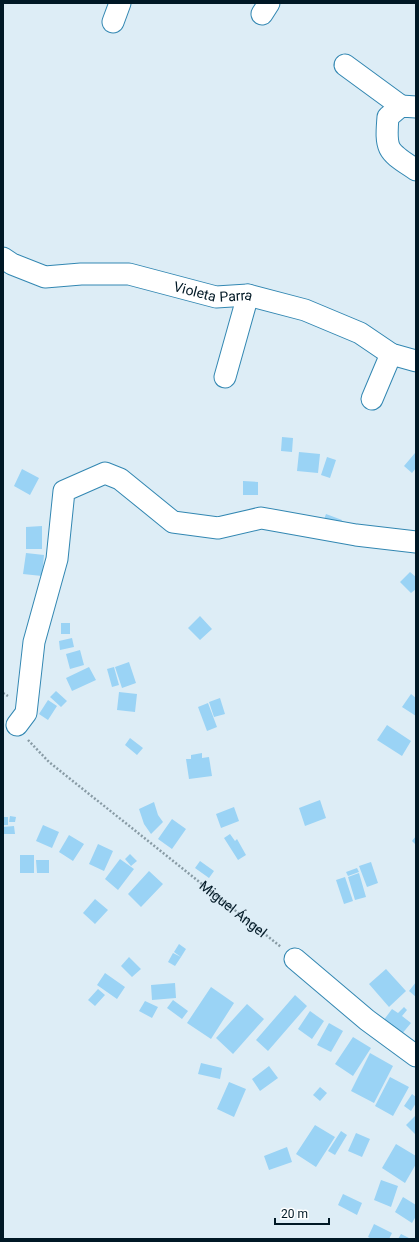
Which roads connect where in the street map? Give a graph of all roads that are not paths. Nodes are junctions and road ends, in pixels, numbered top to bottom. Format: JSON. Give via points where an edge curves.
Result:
{"nodes":[{"id":1,"x":345,"y":65,"type":"dead end"},
{"id":2,"x":408,"y":106,"type":"edge"},
{"id":3,"x":416,"y":170,"type":"edge"},
{"id":4,"x":3,"y":258,"type":"edge"},
{"id":5,"x":248,"y":295,"type":"junction"},
{"id":6,"x":391,"y":354,"type":"junction"},
{"id":7,"x":416,"y":361,"type":"edge"},
{"id":8,"x":225,"y":377,"type":"dead end"},
{"id":9,"x":372,"y":399,"type":"dead end"},
{"id":10,"x":416,"y":542,"type":"edge"},
{"id":11,"x":17,"y":725,"type":"dead end"},
{"id":12,"x":295,"y":959,"type":"road end"},
{"id":13,"x":416,"y":1056,"type":"edge"}],
"edges":[{"from":1,"to":2,"type":"street"},
{"from":2,"to":3,"type":"street","via":[[388,117],[386,139],[392,154]]},
{"from":4,"to":5,"type":"street","name":"Violeta Parra","via":[[45,277],[129,274],[216,297]]},
{"from":5,"to":6,"type":"street","name":"Violeta Parra","via":[[305,310],[360,333]]},
{"from":5,"to":8,"type":"street"},
{"from":6,"to":7,"type":"street","name":"Violeta Parra"},
{"from":6,"to":9,"type":"street"},
{"from":10,"to":11,"type":"street","via":[[356,535],[262,518],[218,528],[174,522],[120,479],[105,473],[64,491],[57,559],[34,642],[26,713]]},
{"from":12,"to":13,"type":"street","via":[[367,1020]]}]}
